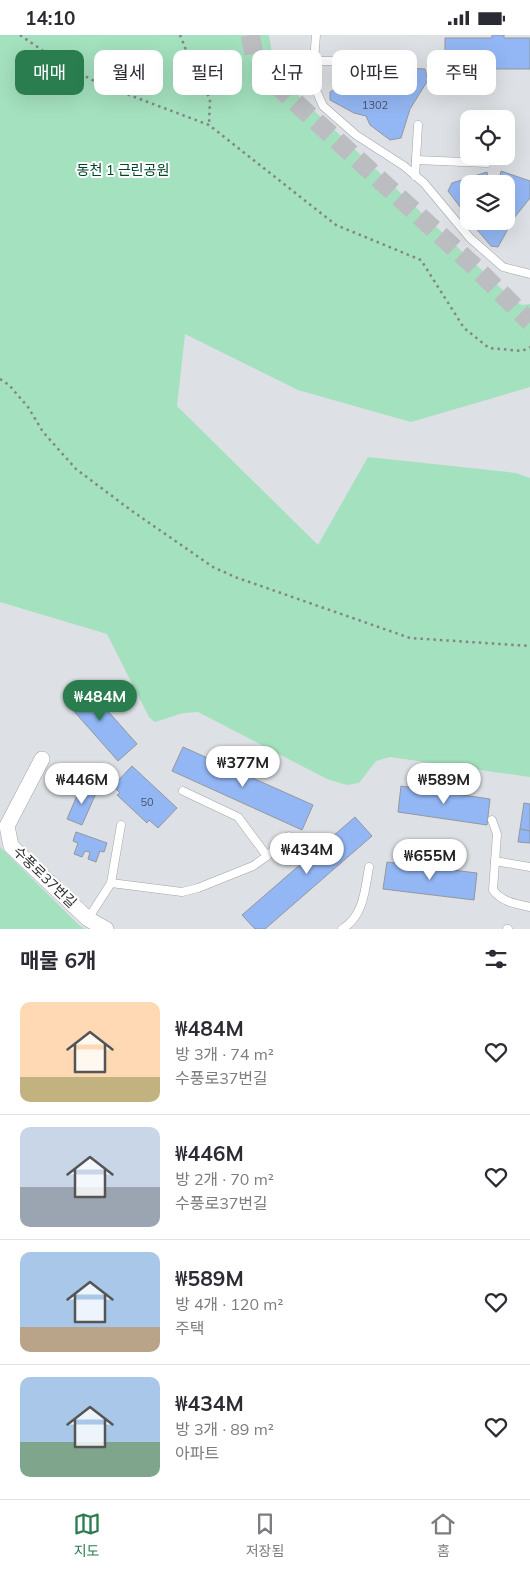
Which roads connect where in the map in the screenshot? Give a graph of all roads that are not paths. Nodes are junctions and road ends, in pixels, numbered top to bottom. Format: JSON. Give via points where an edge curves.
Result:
{"nodes":[{"id":1,"x":316,"y":35,"type":"edge"},
{"id":2,"x":315,"y":50,"type":"edge"},
{"id":3,"x":318,"y":95,"type":"edge"},
{"id":4,"x":418,"y":125,"type":"dead end"},
{"id":5,"x":416,"y":160,"type":"junction"},
{"id":6,"x":460,"y":162,"type":"edge"},
{"id":7,"x":415,"y":176,"type":"junction"},
{"id":8,"x":530,"y":274,"type":"edge"},
{"id":9,"x":42,"y":759,"type":"dead end"},
{"id":10,"x":183,"y":791,"type":"dead end"},
{"id":11,"x":492,"y":820,"type":"dead end"},
{"id":12,"x":121,"y":825,"type":"dead end"},
{"id":13,"x":289,"y":836,"type":"dead end"},
{"id":14,"x":267,"y":856,"type":"junction"},
{"id":15,"x":495,"y":861,"type":"junction"},
{"id":16,"x":369,"y":867,"type":"dead end"},
{"id":17,"x":530,"y":867,"type":"edge"},
{"id":18,"x":111,"y":883,"type":"junction"},
{"id":19,"x":530,"y":907,"type":"edge"},
{"id":20,"x":88,"y":919,"type":"junction"},
{"id":21,"x":106,"y":929,"type":"edge"},
{"id":22,"x":342,"y":929,"type":"edge"}],
"edges":[{"from":1,"to":2,"type":"lane"},
{"from":3,"to":7,"type":"lane","via":[[323,106],[356,135]]},
{"from":4,"to":5,"type":"lane"},
{"from":5,"to":6,"type":"lane"},
{"from":5,"to":7,"type":"lane"},
{"from":7,"to":8,"type":"lane","via":[[486,253],[503,267]]},
{"from":9,"to":20,"type":"street","name":"수풍로37번길","via":[[7,826],[11,846]]},
{"from":10,"to":14,"type":"lane","via":[[238,817]]},
{"from":11,"to":15,"type":"lane","via":[[497,834]]},
{"from":12,"to":18,"type":"lane"},
{"from":13,"to":14,"type":"lane"},
{"from":14,"to":18,"type":"lane","via":[[234,875],[182,891]]},
{"from":15,"to":17,"type":"lane"},
{"from":15,"to":19,"type":"lane","via":[[493,890],[498,897]]},
{"from":16,"to":22,"type":"lane","via":[[360,910],[355,920]]},
{"from":18,"to":20,"type":"lane"},
{"from":20,"to":21,"type":"street","name":"수풍로37번길"}]}
